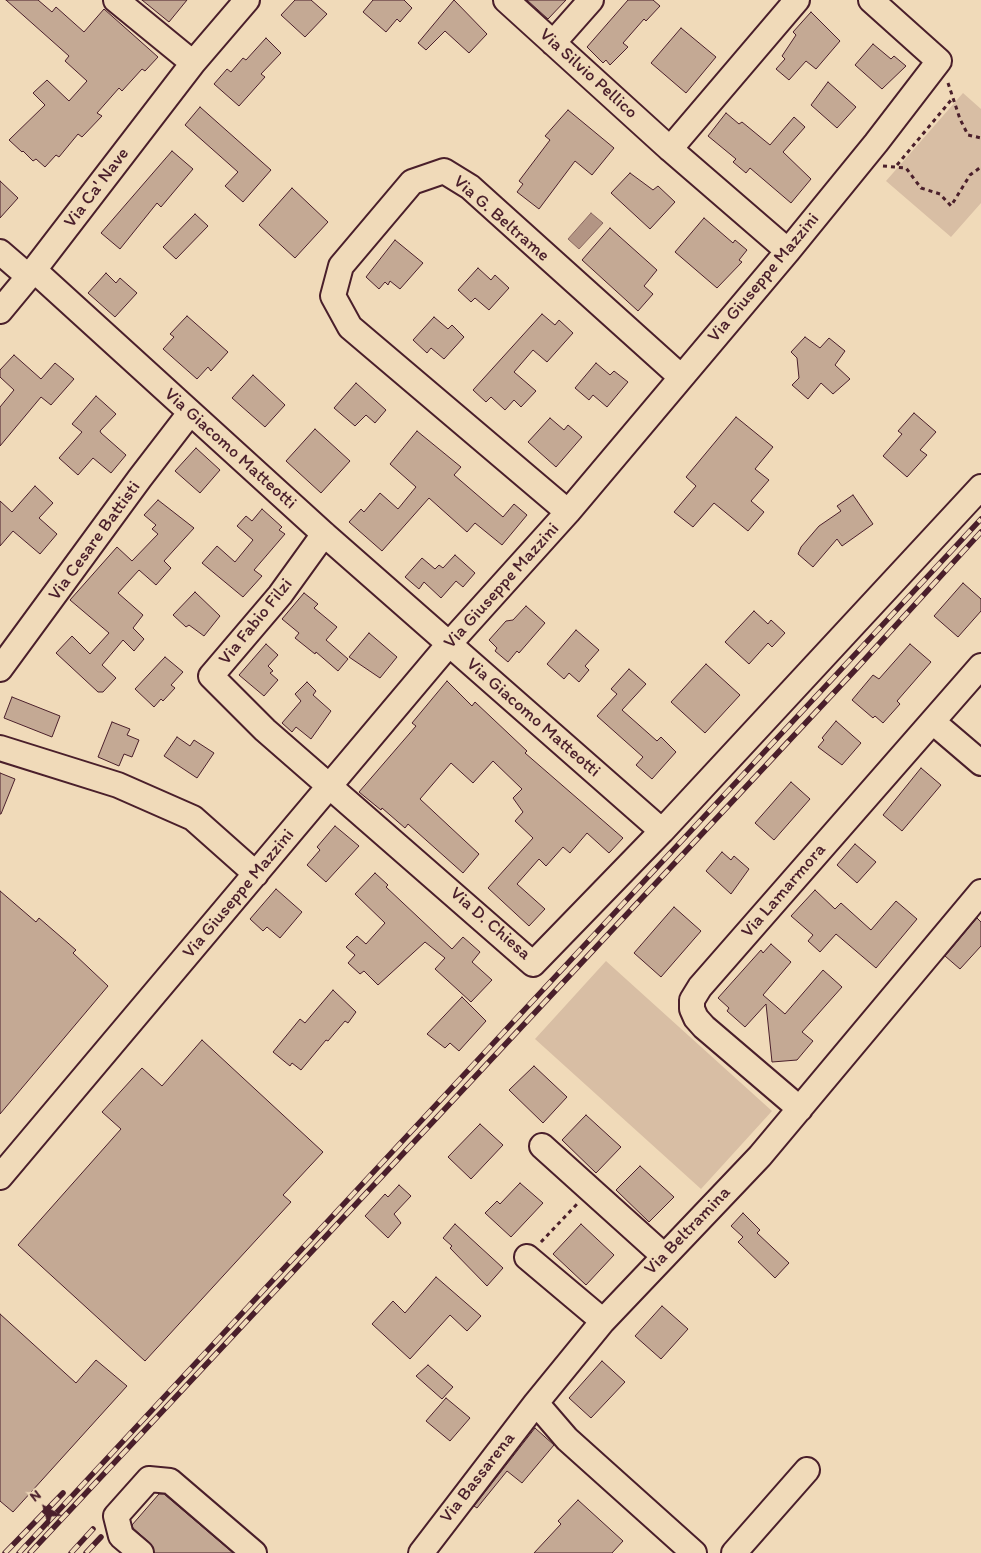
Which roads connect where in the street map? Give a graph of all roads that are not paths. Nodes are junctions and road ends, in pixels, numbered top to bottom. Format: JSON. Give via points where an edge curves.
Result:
{"nodes":[{"id":1,"x":116,"y":0,"type":"edge"},
{"id":2,"x":246,"y":0,"type":"edge"},
{"id":3,"x":506,"y":0,"type":"edge"},
{"id":4,"x":591,"y":0,"type":"edge"},
{"id":5,"x":797,"y":0,"type":"edge"},
{"id":6,"x":871,"y":0,"type":"edge"},
{"id":7,"x":553,"y":43,"type":"junction"},
{"id":8,"x":193,"y":63,"type":"junction"},
{"id":9,"x":670,"y":149,"type":"junction"},
{"id":10,"x":788,"y":250,"type":"junction"},
{"id":11,"x":0,"y":252,"type":"edge"},
{"id":12,"x":32,"y":274,"type":"junction"},
{"id":13,"x":0,"y":311,"type":"edge"},
{"id":14,"x":681,"y":377,"type":"junction"},
{"id":15,"x":190,"y":413,"type":"junction"},
{"id":16,"x":981,"y":487,"type":"edge"},
{"id":17,"x":568,"y":512,"type":"junction"},
{"id":18,"x":324,"y":534,"type":"junction"},
{"id":19,"x":449,"y":644,"type":"junction"},
{"id":20,"x":981,"y":666,"type":"edge"},
{"id":21,"x":0,"y":669,"type":"edge"},
{"id":22,"x":933,"y":722,"type":"junction"},
{"id":23,"x":0,"y":748,"type":"edge"},
{"id":24,"x":981,"y":763,"type":"edge"},
{"id":25,"x":330,"y":785,"type":"junction"},
{"id":26,"x":662,"y":831,"type":"junction"},
{"id":27,"x":256,"y":874,"type":"junction"},
{"id":28,"x":981,"y":892,"type":"edge"},
{"id":29,"x":800,"y":1109,"type":"junction"},
{"id":30,"x":542,"y":1146,"type":"dead end"},
{"id":31,"x":0,"y":1177,"type":"edge"},
{"id":32,"x":527,"y":1256,"type":"road end"},
{"id":33,"x":664,"y":1256,"type":"junction"},
{"id":34,"x":603,"y":1320,"type":"junction"},
{"id":35,"x":536,"y":1403,"type":"junction"},
{"id":36,"x":807,"y":1470,"type":"dead end"},
{"id":37,"x":141,"y":1553,"type":"edge"},
{"id":38,"x":254,"y":1553,"type":"edge"},
{"id":39,"x":421,"y":1553,"type":"edge"},
{"id":40,"x":694,"y":1553,"type":"edge"},
{"id":41,"x":734,"y":1553,"type":"edge"}],
"edges":[{"from":1,"to":8,"type":"street"},
{"from":2,"to":8,"type":"street","name":"Via Ca' Nave"},
{"from":3,"to":7,"type":"street","name":"Via Silvio Pellico"},
{"from":4,"to":7,"type":"street"},
{"from":5,"to":9,"type":"street"},
{"from":6,"to":10,"type":"street","name":"Via Giuseppe Mazzini","via":[[940,61]]},
{"from":7,"to":9,"type":"street","name":"Via Silvio Pellico"},
{"from":8,"to":12,"type":"street","name":"Via Ca' Nave"},
{"from":9,"to":10,"type":"street","name":"Via Silvio Pellico"},
{"from":10,"to":14,"type":"street","name":"Via Giuseppe Mazzini"},
{"from":11,"to":12,"type":"street","name":"Via Giacomo Matteotti"},
{"from":12,"to":13,"type":"street","name":"Via Ca' Nave"},
{"from":12,"to":15,"type":"street","name":"Via Giacomo Matteotti"},
{"from":14,"to":17,"type":"street","name":"Via Giuseppe Mazzini"},
{"from":14,"to":17,"type":"street","name":"Via G. Beltrame","via":[[470,187],[444,171],[412,182],[392,205],[341,266],[333,296],[350,327]]},
{"from":15,"to":18,"type":"street","name":"Via Giacomo Matteotti"},
{"from":15,"to":21,"type":"street","name":"Via Cesare Battisti"},
{"from":16,"to":26,"type":"street"},
{"from":17,"to":19,"type":"street","name":"Via Giuseppe Mazzini"},
{"from":18,"to":19,"type":"street","name":"Via Giacomo Matteotti"},
{"from":18,"to":25,"type":"street","name":"Via Fabio Filzi","via":[[280,595],[211,676],[265,730]]},
{"from":19,"to":25,"type":"street","name":"Via Giuseppe Mazzini"},
{"from":19,"to":26,"type":"street","name":"Via Giacomo Matteotti"},
{"from":20,"to":22,"type":"street","name":"Via Lamarmora"},
{"from":22,"to":24,"type":"street"},
{"from":22,"to":29,"type":"street","name":"Via Lamarmora","via":[[692,1000],[692,1009],[704,1027]]},
{"from":23,"to":27,"type":"street","via":[[118,785],[193,818]]},
{"from":25,"to":26,"type":"street","name":"Via D. Chiesa","via":[[533,964]]},
{"from":25,"to":27,"type":"street","name":"Via Giuseppe Mazzini"},
{"from":27,"to":31,"type":"street","name":"Via Giuseppe Mazzini"},
{"from":28,"to":29,"type":"street","name":"Via Beltramina"},
{"from":29,"to":33,"type":"street","name":"Via Beltramina","via":[[760,1156]]},
{"from":30,"to":33,"type":"street"},
{"from":32,"to":34,"type":"street"},
{"from":33,"to":34,"type":"street","name":"Via Beltramina"},
{"from":34,"to":35,"type":"street","name":"Via Beltramina"},
{"from":35,"to":39,"type":"street","name":"Via Bassarena"},
{"from":35,"to":40,"type":"street","via":[[567,1439]]},
{"from":36,"to":41,"type":"street"},
{"from":37,"to":38,"type":"street","via":[[121,1536],[116,1516],[149,1479],[170,1481]]}]}
